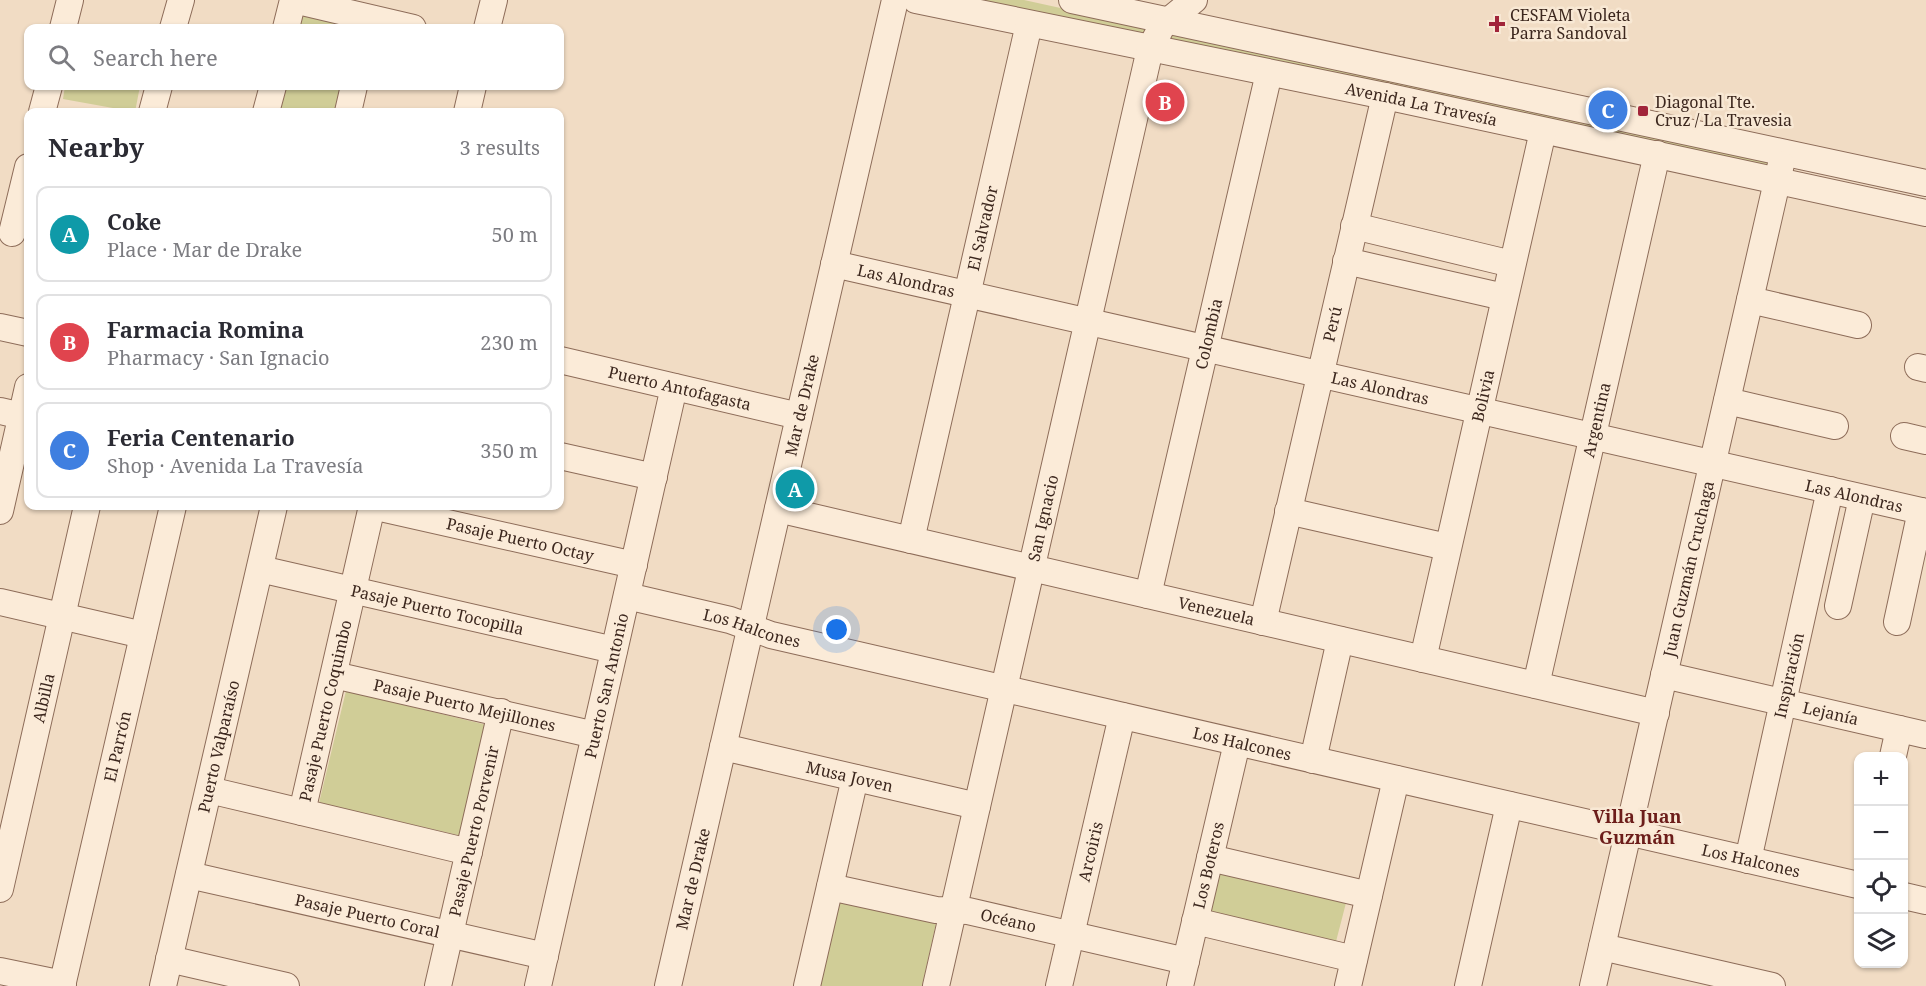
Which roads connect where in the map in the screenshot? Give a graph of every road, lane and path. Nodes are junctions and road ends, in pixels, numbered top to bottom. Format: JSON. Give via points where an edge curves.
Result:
{"nodes":[{"id":1,"x":70,"y":0,"type":"edge"},
{"id":2,"x":181,"y":0,"type":"edge"},
{"id":3,"x":294,"y":0,"type":"edge"},
{"id":4,"x":494,"y":0,"type":"edge"},
{"id":5,"x":895,"y":0,"type":"edge"},
{"id":6,"x":916,"y":0,"type":"edge"},
{"id":7,"x":1072,"y":0,"type":"edge"},
{"id":8,"x":1194,"y":0,"type":"edge"},
{"id":9,"x":1132,"y":5,"type":"edge"},
{"id":10,"x":1167,"y":21,"type":"junction"},
{"id":11,"x":369,"y":23,"type":"edge"},
{"id":12,"x":64,"y":24,"type":"edge"},
{"id":13,"x":174,"y":24,"type":"edge"},
{"id":14,"x":287,"y":24,"type":"edge"},
{"id":15,"x":488,"y":24,"type":"edge"},
{"id":16,"x":1029,"y":24,"type":"junction"},
{"id":17,"x":1150,"y":49,"type":"junction"},
{"id":18,"x":1269,"y":73,"type":"junction"},
{"id":19,"x":48,"y":90,"type":"edge"},
{"id":20,"x":158,"y":90,"type":"edge"},
{"id":21,"x":272,"y":90,"type":"edge"},
{"id":22,"x":353,"y":90,"type":"edge"},
{"id":23,"x":472,"y":90,"type":"edge"},
{"id":24,"x":1385,"y":96,"type":"junction"},
{"id":25,"x":43,"y":108,"type":"edge"},
{"id":26,"x":153,"y":108,"type":"edge"},
{"id":27,"x":267,"y":108,"type":"edge"},
{"id":28,"x":349,"y":108,"type":"edge"},
{"id":29,"x":468,"y":108,"type":"edge"},
{"id":30,"x":1543,"y":131,"type":"junction"},
{"id":31,"x":1784,"y":152,"type":"junction"},
{"id":32,"x":1657,"y":154,"type":"junction"},
{"id":33,"x":1777,"y":181,"type":"junction"},
{"id":34,"x":1926,"y":183,"type":"edge"},
{"id":35,"x":24,"y":185,"type":"edge"},
{"id":36,"x":1926,"y":213,"type":"edge"},
{"id":37,"x":1354,"y":226,"type":"junction"},
{"id":38,"x":13,"y":234,"type":"edge"},
{"id":39,"x":1346,"y":261,"type":"junction"},
{"id":40,"x":834,"y":264,"type":"junction"},
{"id":41,"x":1512,"y":264,"type":"junction"},
{"id":42,"x":967,"y":295,"type":"junction"},
{"id":43,"x":1504,"y":297,"type":"junction"},
{"id":44,"x":1750,"y":300,"type":"junction"},
{"id":45,"x":1088,"y":322,"type":"junction"},
{"id":46,"x":1858,"y":325,"type":"dead end"},
{"id":47,"x":0,"y":327,"type":"edge"},
{"id":48,"x":24,"y":332,"type":"edge"},
{"id":49,"x":1205,"y":349,"type":"junction"},
{"id":50,"x":564,"y":361,"type":"edge"},
{"id":51,"x":1320,"y":375,"type":"junction"},
{"id":52,"x":674,"y":387,"type":"junction"},
{"id":53,"x":24,"y":393,"type":"edge"},
{"id":54,"x":1727,"y":401,"type":"junction"},
{"id":55,"x":1478,"y":411,"type":"junction"},
{"id":56,"x":11,"y":414,"type":"edge"},
{"id":57,"x":799,"y":416,"type":"junction"},
{"id":58,"x":1835,"y":426,"type":"dead end"},
{"id":59,"x":1593,"y":437,"type":"junction"},
{"id":60,"x":564,"y":457,"type":"edge"},
{"id":61,"x":1712,"y":464,"type":"junction"},
{"id":62,"x":654,"y":477,"type":"junction"},
{"id":63,"x":1830,"y":490,"type":"junction"},
{"id":64,"x":1862,"y":498,"type":"junction"},
{"id":65,"x":1,"y":503,"type":"edge"},
{"id":66,"x":778,"y":509,"type":"junction"},
{"id":67,"x":86,"y":510,"type":"edge"},
{"id":68,"x":172,"y":510,"type":"edge"},
{"id":69,"x":273,"y":510,"type":"edge"},
{"id":70,"x":371,"y":510,"type":"edge"},
{"id":71,"x":390,"y":510,"type":"edge"},
{"id":72,"x":1288,"y":511,"type":"junction"},
{"id":73,"x":1923,"y":512,"type":"edge"},
{"id":74,"x":911,"y":540,"type":"junction"},
{"id":75,"x":1447,"y":547,"type":"junction"},
{"id":76,"x":634,"y":565,"type":"junction"},
{"id":77,"x":1032,"y":568,"type":"junction"},
{"id":78,"x":260,"y":569,"type":"junction"},
{"id":79,"x":353,"y":590,"type":"junction"},
{"id":80,"x":1148,"y":595,"type":"junction"},
{"id":81,"x":627,"y":596,"type":"junction"},
{"id":82,"x":0,"y":602,"type":"edge"},
{"id":83,"x":1838,"y":606,"type":"dead end"},
{"id":84,"x":62,"y":616,"type":"junction"},
{"id":85,"x":1263,"y":622,"type":"junction"},
{"id":86,"x":1897,"y":622,"type":"dead end"},
{"id":87,"x":751,"y":628,"type":"junction"},
{"id":88,"x":143,"y":635,"type":"junction"},
{"id":89,"x":1340,"y":640,"type":"junction"},
{"id":90,"x":614,"y":650,"type":"junction"},
{"id":91,"x":1423,"y":659,"type":"junction"},
{"id":92,"x":334,"y":675,"type":"junction"},
{"id":93,"x":1664,"y":675,"type":"junction"},
{"id":94,"x":1536,"y":685,"type":"junction"},
{"id":95,"x":1004,"y":689,"type":"junction"},
{"id":96,"x":1783,"y":702,"type":"junction"},
{"id":97,"x":501,"y":712,"type":"junction"},
{"id":98,"x":1656,"y":712,"type":"junction"},
{"id":99,"x":1122,"y":716,"type":"junction"},
{"id":100,"x":1899,"y":729,"type":"junction"},
{"id":101,"x":595,"y":735,"type":"junction"},
{"id":102,"x":1926,"y":735,"type":"edge"},
{"id":103,"x":1237,"y":743,"type":"junction"},
{"id":104,"x":723,"y":747,"type":"junction"},
{"id":105,"x":1894,"y":752,"type":"edge"},
{"id":106,"x":1313,"y":760,"type":"junction"},
{"id":107,"x":855,"y":778,"type":"junction"},
{"id":108,"x":1396,"y":779,"type":"junction"},
{"id":109,"x":208,"y":790,"type":"junction"},
{"id":110,"x":1509,"y":805,"type":"junction"},
{"id":111,"x":977,"y":806,"type":"junction"},
{"id":112,"x":303,"y":812,"type":"junction"},
{"id":113,"x":1628,"y":833,"type":"junction"},
{"id":114,"x":469,"y":852,"type":"junction"},
{"id":115,"x":1210,"y":858,"type":"junction"},
{"id":116,"x":1748,"y":860,"type":"junction"},
{"id":117,"x":189,"y":875,"type":"junction"},
{"id":118,"x":1854,"y":884,"type":"edge"},
{"id":119,"x":830,"y":887,"type":"junction"},
{"id":120,"x":0,"y":889,"type":"edge"},
{"id":121,"x":1370,"y":894,"type":"junction"},
{"id":122,"x":1908,"y":897,"type":"edge"},
{"id":123,"x":1926,"y":901,"type":"edge"},
{"id":124,"x":953,"y":911,"type":"junction"},
{"id":125,"x":1195,"y":921,"type":"junction"},
{"id":126,"x":450,"y":935,"type":"junction"},
{"id":127,"x":1071,"y":935,"type":"junction"},
{"id":128,"x":1602,"y":947,"type":"junction"},
{"id":129,"x":544,"y":956,"type":"junction"},
{"id":130,"x":170,"y":959,"type":"junction"},
{"id":131,"x":1354,"y":959,"type":"junction"},
{"id":132,"x":1186,"y":961,"type":"junction"},
{"id":133,"x":0,"y":971,"type":"edge"},
{"id":134,"x":1721,"y":980,"type":"edge"},
{"id":135,"x":62,"y":985,"type":"edge"},
{"id":136,"x":671,"y":985,"type":"edge"},
{"id":137,"x":163,"y":986,"type":"edge"},
{"id":138,"x":286,"y":986,"type":"edge"},
{"id":139,"x":438,"y":986,"type":"edge"},
{"id":140,"x":538,"y":986,"type":"edge"},
{"id":141,"x":807,"y":986,"type":"edge"},
{"id":142,"x":936,"y":986,"type":"edge"},
{"id":143,"x":1059,"y":986,"type":"edge"},
{"id":144,"x":1180,"y":986,"type":"edge"},
{"id":145,"x":1348,"y":986,"type":"edge"},
{"id":146,"x":1468,"y":986,"type":"edge"},
{"id":147,"x":1593,"y":986,"type":"edge"},
{"id":148,"x":1772,"y":986,"type":"edge"}],
"edges":[{"from":1,"to":12,"type":"street"},
{"from":2,"to":13,"type":"street"},
{"from":3,"to":11,"type":"street"},
{"from":3,"to":14,"type":"street"},
{"from":4,"to":15,"type":"street"},
{"from":5,"to":40,"type":"street","name":"Mar de Drake"},
{"from":6,"to":16,"type":"street","name":"Avenida La Travesía"},
{"from":7,"to":9,"type":"street","name":"Avenida La Travesía"},
{"from":8,"to":10,"type":"street","name":"San Ignacio"},
{"from":9,"to":10,"type":"street","name":"Avenida La Travesía"},
{"from":10,"to":17,"type":"street","name":"San Ignacio","via":[[1156,33]]},
{"from":10,"to":31,"type":"street","name":"Avenida La Travesía"},
{"from":16,"to":17,"type":"street","name":"Avenida La Travesía"},
{"from":16,"to":42,"type":"street","name":"El Salvador"},
{"from":17,"to":18,"type":"street","name":"Avenida La Travesía"},
{"from":17,"to":45,"type":"street","name":"San Ignacio"},
{"from":18,"to":24,"type":"street","name":"Avenida La Travesía"},
{"from":18,"to":49,"type":"street","name":"Colombia"},
{"from":19,"to":25,"type":"street"},
{"from":20,"to":26,"type":"street"},
{"from":21,"to":27,"type":"street"},
{"from":22,"to":28,"type":"street"},
{"from":23,"to":29,"type":"street"},
{"from":24,"to":30,"type":"street","name":"Avenida La Travesía"},
{"from":24,"to":37,"type":"street","name":"Perú"},
{"from":30,"to":32,"type":"street","name":"Avenida La Travesía"},
{"from":30,"to":41,"type":"street","name":"Bolivia"},
{"from":31,"to":33,"type":"street","name":"Juan Guzmán Cruchaga"},
{"from":31,"to":34,"type":"street","name":"Avenida La Travesía"},
{"from":32,"to":33,"type":"street","name":"Avenida La Travesía"},
{"from":32,"to":59,"type":"street","name":"Argentina"},
{"from":33,"to":36,"type":"street","name":"Avenida La Travesía"},
{"from":33,"to":44,"type":"street","name":"Juan Guzmán Cruchaga"},
{"from":35,"to":38,"type":"street"},
{"from":37,"to":39,"type":"street","name":"Perú"},
{"from":37,"to":41,"type":"street"},
{"from":39,"to":43,"type":"street"},
{"from":39,"to":51,"type":"street","name":"Perú"},
{"from":40,"to":42,"type":"street","name":"Las Alondras"},
{"from":40,"to":57,"type":"street","name":"Mar de Drake"},
{"from":41,"to":43,"type":"street","name":"Bolivia"},
{"from":42,"to":45,"type":"street","name":"Las Alondras"},
{"from":42,"to":74,"type":"street","name":"El Salvador"},
{"from":43,"to":55,"type":"street","name":"Bolivia"},
{"from":44,"to":46,"type":"street"},
{"from":44,"to":54,"type":"street","name":"Juan Guzmán Cruchaga"},
{"from":45,"to":49,"type":"street","name":"Las Alondras"},
{"from":45,"to":77,"type":"street","name":"San Ignacio"},
{"from":47,"to":48,"type":"street"},
{"from":49,"to":51,"type":"street","name":"Las Alondras"},
{"from":49,"to":80,"type":"street","name":"Colombia"},
{"from":50,"to":52,"type":"street","name":"Puerto Antofagasta"},
{"from":51,"to":55,"type":"street","name":"Las Alondras"},
{"from":51,"to":72,"type":"street","name":"Perú"},
{"from":52,"to":57,"type":"street","name":"Puerto Antofagasta"},
{"from":52,"to":62,"type":"street","name":"Puerto San Antonio"},
{"from":53,"to":56,"type":"street"},
{"from":54,"to":58,"type":"street"},
{"from":54,"to":61,"type":"street","name":"Juan Guzmán Cruchaga"},
{"from":55,"to":59,"type":"street","name":"Las Alondras"},
{"from":55,"to":75,"type":"street","name":"Bolivia"},
{"from":56,"to":65,"type":"street"},
{"from":57,"to":66,"type":"street","name":"Mar de Drake"},
{"from":59,"to":61,"type":"street","name":"Las Alondras"},
{"from":59,"to":94,"type":"street","name":"Argentina"},
{"from":60,"to":62,"type":"street"},
{"from":61,"to":63,"type":"street","name":"Las Alondras"},
{"from":61,"to":93,"type":"street","name":"Juan Guzmán Cruchaga"},
{"from":62,"to":76,"type":"street","name":"Puerto San Antonio"},
{"from":63,"to":64,"type":"street","name":"Las Alondras"},
{"from":63,"to":96,"type":"street","name":"Inspiración"},
{"from":64,"to":73,"type":"street","name":"Las Alondras"},
{"from":64,"to":83,"type":"street"},
{"from":66,"to":74,"type":"street","name":"Venezuela"},
{"from":66,"to":87,"type":"street","name":"Mar de Drake"},
{"from":67,"to":84,"type":"street","name":"Albilla"},
{"from":68,"to":88,"type":"street","name":"El Parrón"},
{"from":69,"to":78,"type":"street","name":"Puerto Valparaíso"},
{"from":70,"to":79,"type":"street","name":"Pasaje Puerto Coquimbo"},
{"from":71,"to":76,"type":"street","name":"Pasaje Puerto Octay"},
{"from":72,"to":75,"type":"street"},
{"from":72,"to":85,"type":"street","name":"Perú"},
{"from":73,"to":86,"type":"street"},
{"from":74,"to":77,"type":"street","name":"Venezuela"},
{"from":75,"to":91,"type":"street","name":"Bolivia"},
{"from":76,"to":81,"type":"street","name":"Puerto San Antonio"},
{"from":77,"to":80,"type":"street","name":"Venezuela"},
{"from":77,"to":95,"type":"street","name":"San Ignacio"},
{"from":78,"to":79,"type":"street","name":"Pasaje Puerto Tocopilla"},
{"from":78,"to":109,"type":"street","name":"Puerto Valparaíso"},
{"from":79,"to":90,"type":"street","name":"Pasaje Puerto Tocopilla"},
{"from":79,"to":92,"type":"street","name":"Pasaje Puerto Coquimbo"},
{"from":80,"to":85,"type":"street","name":"Venezuela"},
{"from":81,"to":87,"type":"street","name":"Los Halcones"},
{"from":81,"to":90,"type":"street","name":"Puerto San Antonio"},
{"from":82,"to":84,"type":"street"},
{"from":84,"to":88,"type":"street"},
{"from":84,"to":120,"type":"street","name":"Albilla"},
{"from":85,"to":89,"type":"street","name":"Venezuela"},
{"from":87,"to":95,"type":"street","name":"Los Halcones"},
{"from":87,"to":104,"type":"street","name":"Mar de Drake"},
{"from":88,"to":135,"type":"street","name":"El Parrón"},
{"from":89,"to":91,"type":"street","name":"Venezuela"},
{"from":89,"to":106,"type":"street"},
{"from":90,"to":101,"type":"street","name":"Puerto San Antonio"},
{"from":91,"to":94,"type":"street","name":"Venezuela"},
{"from":92,"to":97,"type":"street","name":"Pasaje Puerto Mejillones"},
{"from":92,"to":112,"type":"street","name":"Pasaje Puerto Coquimbo"},
{"from":93,"to":96,"type":"street","name":"Lejanía"},
{"from":93,"to":98,"type":"street","name":"Juan Guzmán Cruchaga"},
{"from":94,"to":98,"type":"street","name":"Venezuela"},
{"from":95,"to":99,"type":"street","name":"Los Halcones"},
{"from":95,"to":111,"type":"street","name":"San Ignacio"},
{"from":96,"to":100,"type":"street","name":"Lejanía"},
{"from":96,"to":116,"type":"street","name":"Inspiración"},
{"from":97,"to":101,"type":"street","name":"Pasaje Puerto Mejillones"},
{"from":97,"to":114,"type":"street","name":"Pasaje Puerto Porvenir"},
{"from":98,"to":113,"type":"street","name":"Juan Guzmán Cruchaga"},
{"from":99,"to":103,"type":"street","name":"Los Halcones"},
{"from":99,"to":127,"type":"street","name":"Arcoiris"},
{"from":100,"to":102,"type":"street","name":"Lejanía"},
{"from":100,"to":105,"type":"street"},
{"from":101,"to":129,"type":"street","name":"Puerto San Antonio"},
{"from":103,"to":106,"type":"street","name":"Los Halcones"},
{"from":103,"to":115,"type":"street","name":"Los Boteros"},
{"from":104,"to":107,"type":"street","name":"Musa Joven"},
{"from":104,"to":136,"type":"street","name":"Mar de Drake"},
{"from":106,"to":108,"type":"street","name":"Los Halcones"},
{"from":107,"to":111,"type":"street","name":"Musa Joven"},
{"from":107,"to":119,"type":"street"},
{"from":108,"to":110,"type":"street","name":"Los Halcones"},
{"from":108,"to":121,"type":"street"},
{"from":109,"to":112,"type":"street"},
{"from":109,"to":117,"type":"street","name":"Puerto Valparaíso"},
{"from":110,"to":113,"type":"street","name":"Los Halcones"},
{"from":110,"to":146,"type":"street"},
{"from":111,"to":124,"type":"street","name":"San Ignacio"},
{"from":112,"to":114,"type":"street"},
{"from":113,"to":116,"type":"street","name":"Los Halcones"},
{"from":113,"to":128,"type":"street","name":"Juan Guzmán Cruchaga"},
{"from":114,"to":126,"type":"street","name":"Pasaje Puerto Porvenir"},
{"from":115,"to":121,"type":"street"},
{"from":115,"to":125,"type":"street","name":"Los Boteros"},
{"from":116,"to":118,"type":"street","name":"Los Halcones"},
{"from":117,"to":126,"type":"street","name":"Pasaje Puerto Coral"},
{"from":117,"to":130,"type":"street","name":"Puerto Valparaíso"},
{"from":119,"to":124,"type":"street","name":"Océano"},
{"from":119,"to":141,"type":"street"},
{"from":121,"to":131,"type":"street"},
{"from":122,"to":123,"type":"street"},
{"from":124,"to":127,"type":"street","name":"Océano"},
{"from":124,"to":142,"type":"street","name":"San Ignacio"},
{"from":125,"to":131,"type":"street"},
{"from":125,"to":132,"type":"street","name":"Los Boteros"},
{"from":126,"to":129,"type":"street","name":"Pasaje Puerto Coral"},
{"from":126,"to":139,"type":"street","name":"Pasaje Puerto Porvenir"},
{"from":127,"to":132,"type":"street","name":"Océano"},
{"from":127,"to":143,"type":"street","name":"Arcoiris"},
{"from":128,"to":134,"type":"street"},
{"from":128,"to":147,"type":"street","name":"Juan Guzmán Cruchaga"},
{"from":129,"to":140,"type":"street","name":"Puerto San Antonio"},
{"from":130,"to":137,"type":"street","name":"Puerto Valparaíso"},
{"from":130,"to":138,"type":"street"},
{"from":131,"to":145,"type":"street"},
{"from":132,"to":144,"type":"street","name":"Los Boteros"},
{"from":133,"to":135,"type":"street"},
{"from":134,"to":148,"type":"street"}]}
